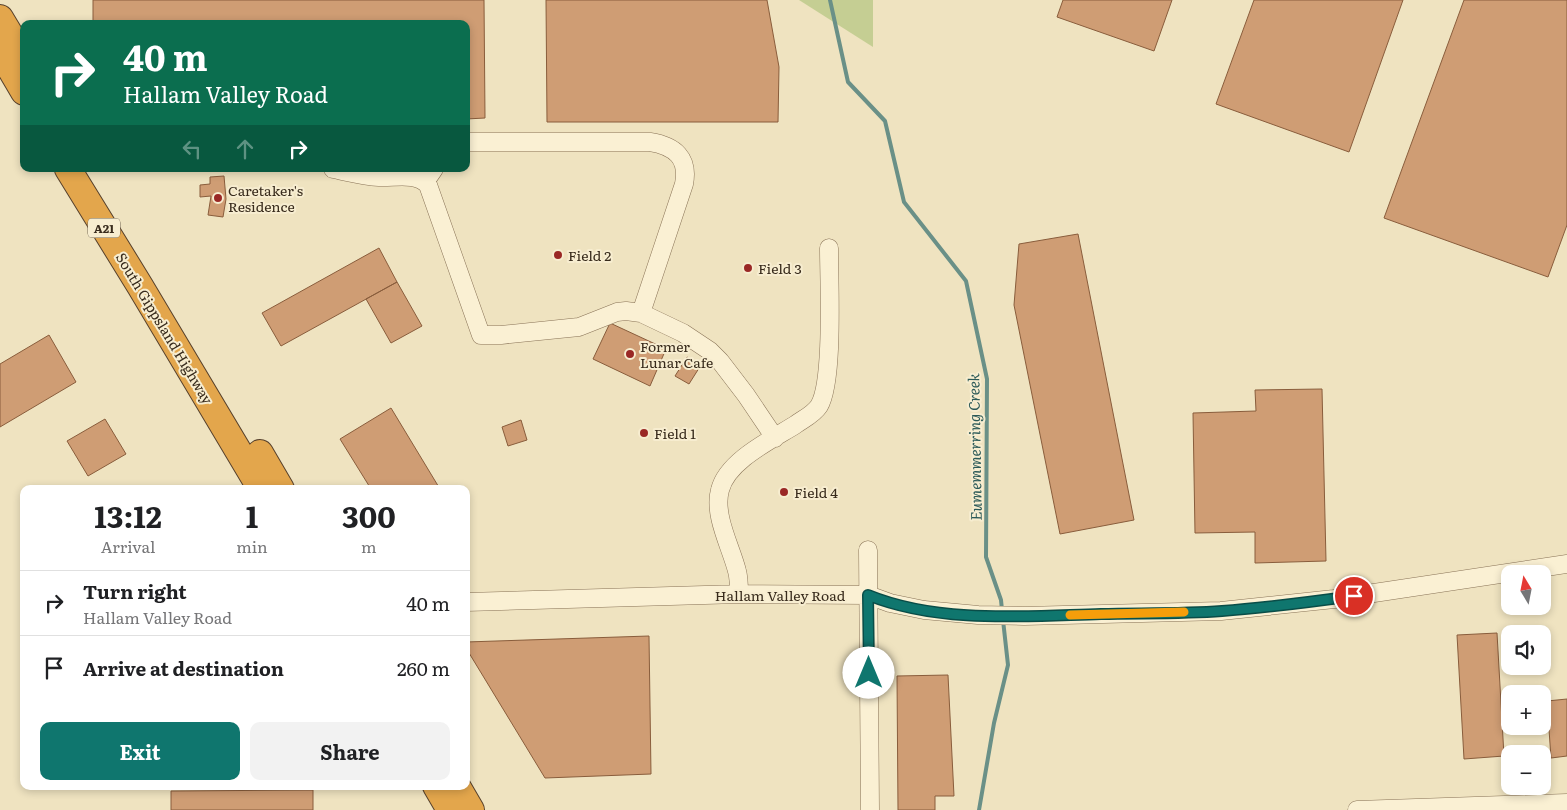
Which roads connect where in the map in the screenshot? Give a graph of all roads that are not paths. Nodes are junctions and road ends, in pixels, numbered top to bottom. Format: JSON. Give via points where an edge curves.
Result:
{"nodes":[{"id":1,"x":0,"y":18,"type":"edge"},
{"id":2,"x":20,"y":51,"type":"edge"},
{"id":3,"x":0,"y":52,"type":"edge"},
{"id":4,"x":20,"y":85,"type":"edge"},
{"id":5,"x":470,"y":142,"type":"edge"},
{"id":6,"x":70,"y":172,"type":"edge"},
{"id":7,"x":91,"y":172,"type":"edge"},
{"id":8,"x":350,"y":172,"type":"edge"},
{"id":9,"x":421,"y":172,"type":"edge"},
{"id":10,"x":422,"y":172,"type":"edge"},
{"id":11,"x":829,"y":248,"type":"dead end"},
{"id":12,"x":641,"y":313,"type":"junction"},
{"id":13,"x":193,"y":358,"type":"junction"},
{"id":14,"x":237,"y":431,"type":"junction"},
{"id":15,"x":775,"y":438,"type":"junction"},
{"id":16,"x":259,"y":485,"type":"edge"},
{"id":17,"x":278,"y":485,"type":"edge"},
{"id":18,"x":868,"y":550,"type":"dead end"},
{"id":19,"x":1567,"y":564,"type":"edge"},
{"id":20,"x":739,"y":594,"type":"junction"},
{"id":21,"x":868,"y":595,"type":"junction"},
{"id":22,"x":470,"y":602,"type":"edge"},
{"id":23,"x":1567,"y":803,"type":"edge"},
{"id":24,"x":870,"y":810,"type":"edge"},
{"id":25,"x":1357,"y":810,"type":"edge"}],
"edges":[{"from":1,"to":2,"type":"highway"},
{"from":3,"to":4,"type":"highway"},
{"from":5,"to":12,"type":"street","via":[[650,142],[669,147],[677,153],[685,166],[684,184]]},
{"from":6,"to":13,"type":"highway","name":"South Gippsland Highway","number":"A21"},
{"from":7,"to":13,"type":"highway","name":"South Gippsland Highway","number":"A21"},
{"from":8,"to":9,"type":"street","via":[[415,178]]},
{"from":10,"to":12,"type":"street","via":[[481,335],[579,327],[617,312]]},
{"from":11,"to":15,"type":"street","via":[[828,356],[823,398],[814,412]]},
{"from":12,"to":15,"type":"street","via":[[682,334],[720,361]]},
{"from":13,"to":14,"type":"highway","name":"South Gippsland Highway","number":"A21"},
{"from":14,"to":16,"type":"highway","name":"South Gippsland Highway","number":"A21"},
{"from":14,"to":17,"type":"highway","name":"South Gippsland Highway","number":"A21"},
{"from":15,"to":20,"type":"street","via":[[738,462],[724,479],[719,492],[718,507],[737,570]]},
{"from":18,"to":21,"type":"street"},
{"from":19,"to":21,"type":"street","name":"Hallam Valley Road","via":[[1334,599],[1221,611],[978,616],[890,604]]},
{"from":20,"to":21,"type":"street","name":"Hallam Valley Road"},
{"from":20,"to":22,"type":"street","name":"Hallam Valley Road"},
{"from":21,"to":24,"type":"street"},
{"from":23,"to":25,"type":"street"}]}
